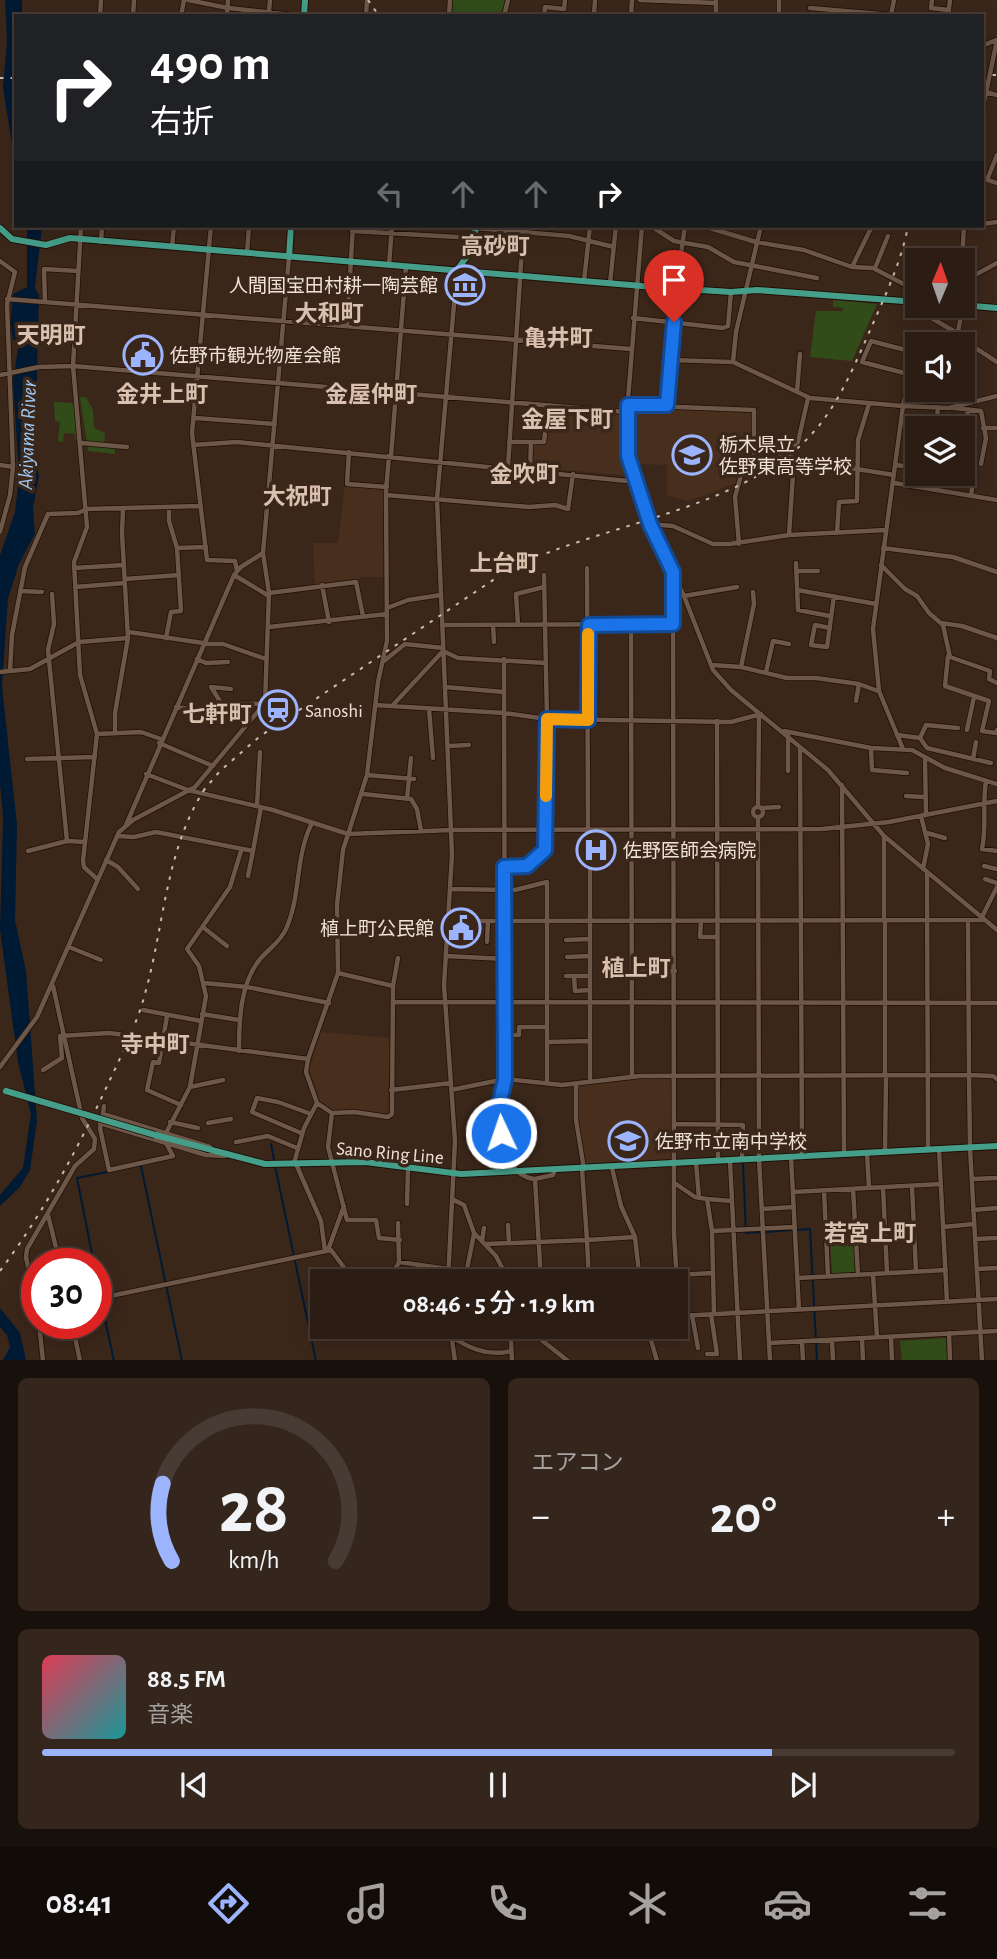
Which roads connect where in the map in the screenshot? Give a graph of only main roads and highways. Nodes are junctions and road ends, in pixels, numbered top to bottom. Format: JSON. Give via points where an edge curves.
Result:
{"nodes":[{"id":1,"x":0,"y":228,"type":"edge"},
{"id":2,"x":291,"y":228,"type":"edge"},
{"id":3,"x":476,"y":228,"type":"edge"},
{"id":4,"x":289,"y":257,"type":"junction"},
{"id":5,"x":457,"y":270,"type":"junction"},
{"id":6,"x":905,"y":304,"type":"edge"},
{"id":7,"x":975,"y":306,"type":"edge"},
{"id":8,"x":997,"y":308,"type":"edge"},
{"id":9,"x":3,"y":1090,"type":"edge"},
{"id":10,"x":997,"y":1146,"type":"edge"}],
"edges":[{"from":1,"to":4,"type":"main road","via":[[8,237],[46,245],[67,238]]},
{"from":2,"to":4,"type":"main road"},
{"from":3,"to":5,"type":"main road","via":[[472,251]]},
{"from":4,"to":5,"type":"main road"},
{"from":5,"to":6,"type":"main road"},
{"from":7,"to":8,"type":"main road"},
{"from":9,"to":10,"type":"main road","name":"Sano Ring Line","bridge":true,"via":[[265,1164],[332,1162],[454,1174]]}]}
